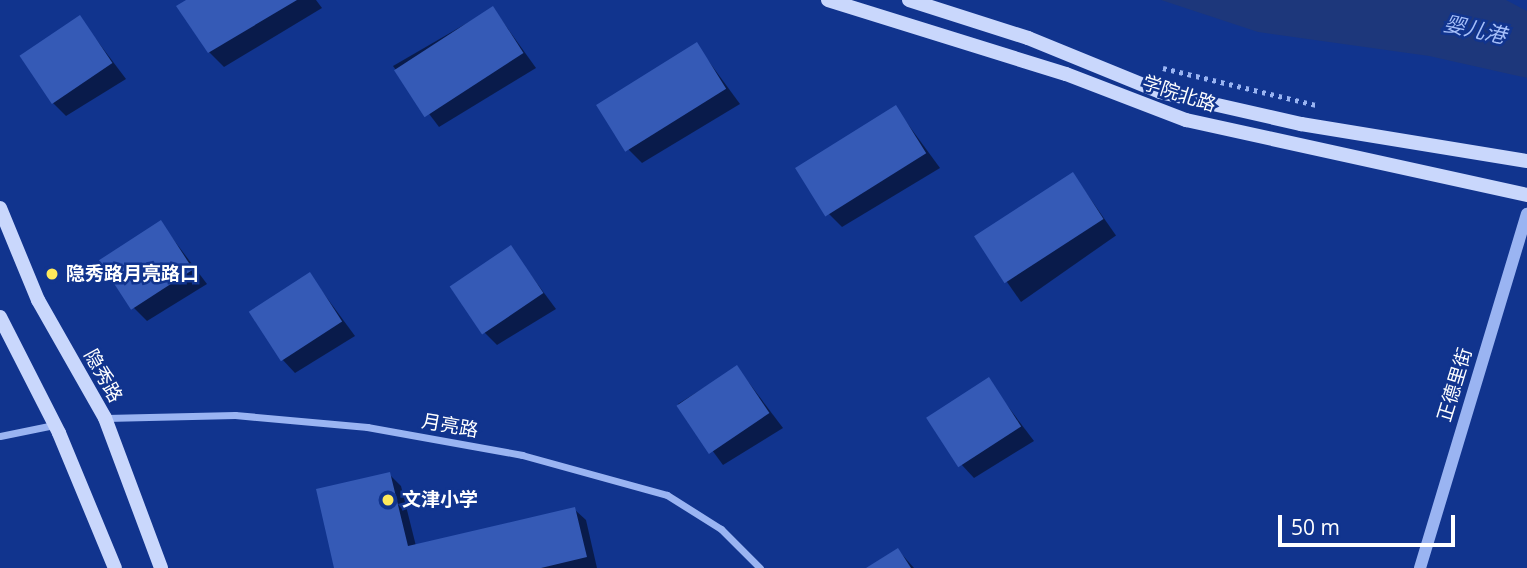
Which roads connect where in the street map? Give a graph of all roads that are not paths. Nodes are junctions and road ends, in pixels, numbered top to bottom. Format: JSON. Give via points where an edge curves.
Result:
{"nodes":[{"id":1,"x":828,"y":0,"type":"edge"},
{"id":2,"x":909,"y":0,"type":"edge"},
{"id":3,"x":1527,"y":161,"type":"edge"},
{"id":4,"x":1527,"y":195,"type":"edge"},
{"id":5,"x":0,"y":208,"type":"edge"},
{"id":6,"x":1527,"y":214,"type":"edge"},
{"id":7,"x":0,"y":317,"type":"edge"},
{"id":8,"x":105,"y":418,"type":"junction"},
{"id":9,"x":56,"y":425,"type":"junction"},
{"id":10,"x":0,"y":436,"type":"edge"},
{"id":11,"x":115,"y":568,"type":"edge"},
{"id":12,"x":161,"y":568,"type":"edge"},
{"id":13,"x":760,"y":568,"type":"edge"},
{"id":14,"x":1420,"y":568,"type":"edge"}],
"edges":[{"from":1,"to":4,"type":"main road","name":"学院北路","via":[[1066,74],[1186,120]]},
{"from":2,"to":3,"type":"main road","name":"学院北路","via":[[1028,38],[1160,92],[1301,124]]},
{"from":5,"to":8,"type":"main road","name":"隐秀路","via":[[38,300]]},
{"from":6,"to":14,"type":"street","name":"正德里街"},
{"from":7,"to":9,"type":"main road"},
{"from":8,"to":12,"type":"main road","name":"隐秀路"},
{"from":8,"to":13,"type":"street","name":"月亮路","via":[[235,415],[367,427],[522,455],[667,495],[721,529]]},
{"from":9,"to":10,"type":"street"},
{"from":9,"to":11,"type":"main road"}]}
